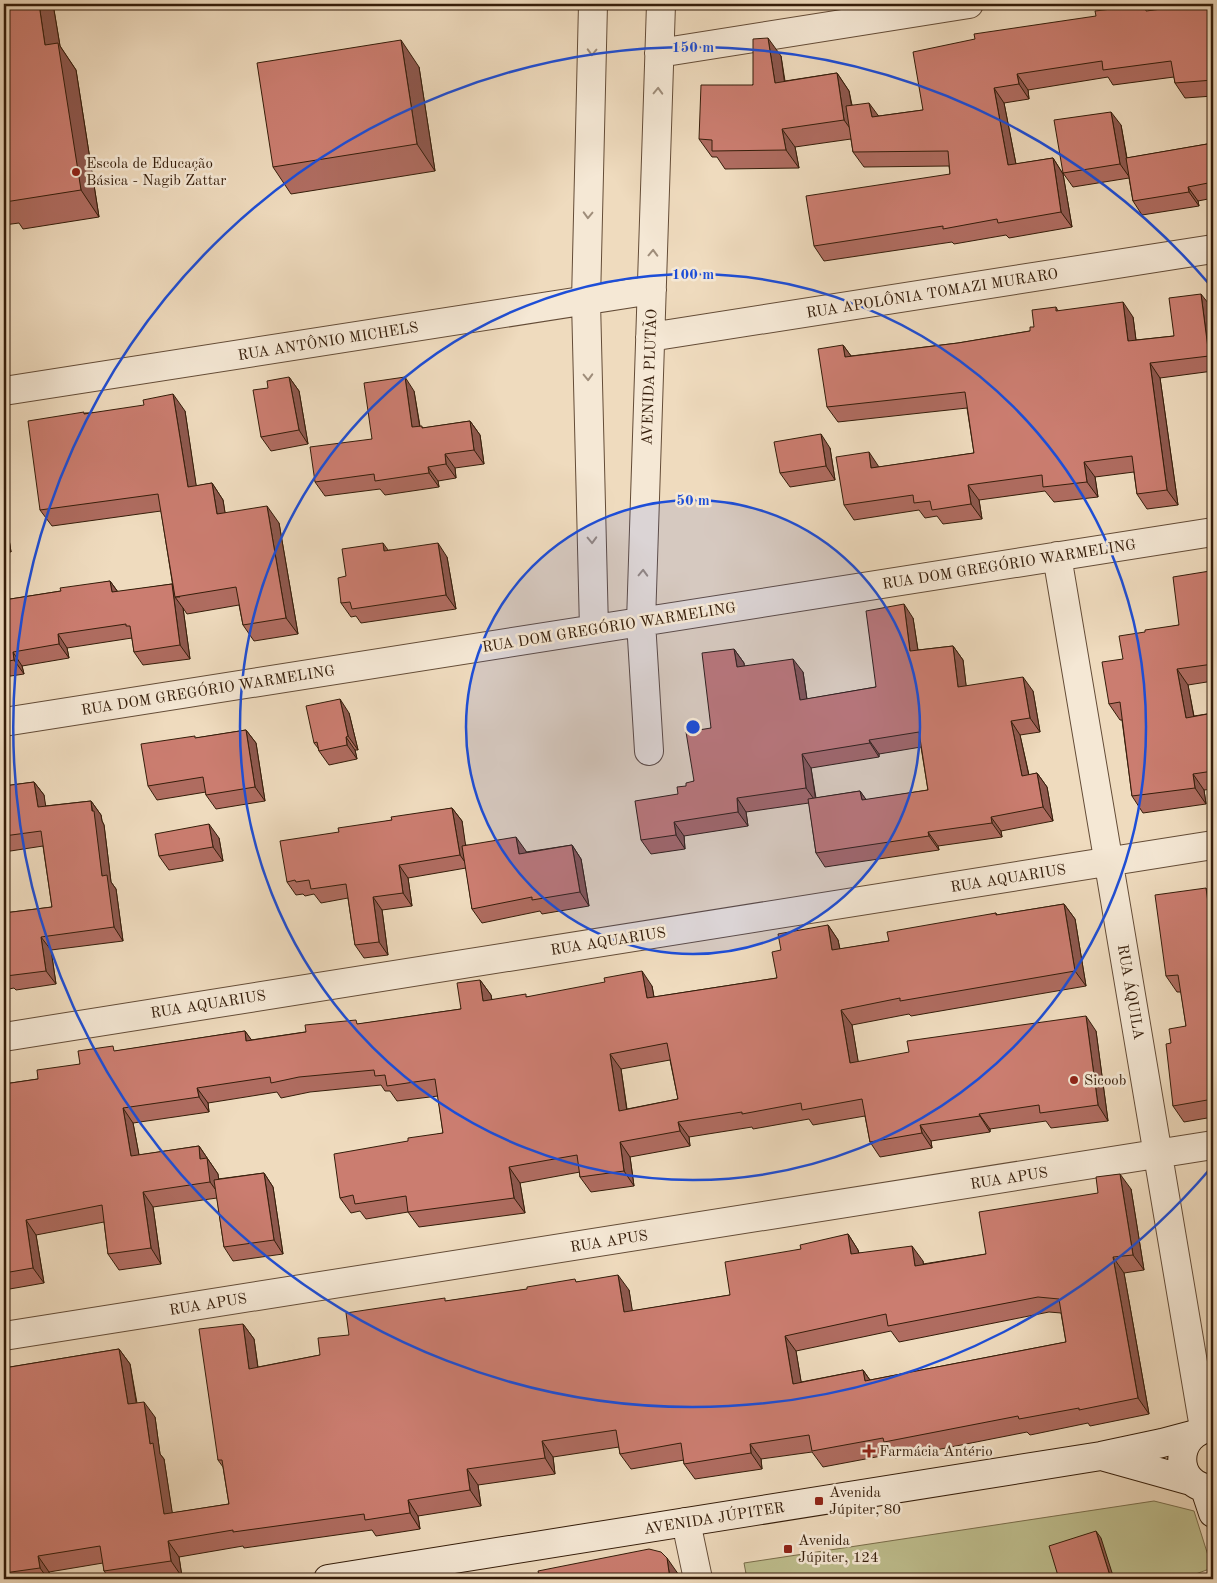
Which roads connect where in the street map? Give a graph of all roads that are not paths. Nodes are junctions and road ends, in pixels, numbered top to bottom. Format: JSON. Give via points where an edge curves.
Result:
{"nodes":[{"id":1,"x":593,"y":4,"type":"edge"},
{"id":2,"x":661,"y":4,"type":"edge"},
{"id":3,"x":969,"y":4,"type":"edge"},
{"id":4,"x":659,"y":53,"type":"junction"},
{"id":5,"x":1213,"y":249,"type":"edge"},
{"id":6,"x":652,"y":290,"type":"junction"},
{"id":7,"x":586,"y":301,"type":"junction"},
{"id":8,"x":650,"y":337,"type":"junction"},
{"id":9,"x":4,"y":392,"type":"edge"},
{"id":10,"x":1213,"y":532,"type":"edge"},
{"id":11,"x":1057,"y":556,"type":"junction"},
{"id":12,"x":641,"y":622,"type":"junction"},
{"id":13,"x":594,"y":629,"type":"junction"},
{"id":14,"x":4,"y":722,"type":"edge"},
{"id":15,"x":648,"y":751,"type":"dead end"},
{"id":16,"x":1213,"y":845,"type":"edge"},
{"id":17,"x":1108,"y":862,"type":"junction"},
{"id":18,"x":4,"y":1037,"type":"edge"},
{"id":19,"x":1213,"y":1145,"type":"edge"},
{"id":20,"x":1158,"y":1154,"type":"junction"},
{"id":21,"x":4,"y":1336,"type":"edge"},
{"id":22,"x":1203,"y":1430,"type":"edge"},
{"id":23,"x":1101,"y":1456,"type":"junction"},
{"id":24,"x":1206,"y":1493,"type":"edge"},
{"id":25,"x":686,"y":1522,"type":"junction"},
{"id":26,"x":366,"y":1576,"type":"edge"},
{"id":27,"x":328,"y":1579,"type":"edge"},
{"id":28,"x":698,"y":1579,"type":"edge"}],
"edges":[{"from":1,"to":7,"type":"street","one_way":true},
{"from":2,"to":4,"type":"street","name":"AVENIDA PLUTÃO"},
{"from":3,"to":4,"type":"street"},
{"from":6,"to":4,"type":"street","name":"AVENIDA PLUTÃO","one_way":true},
{"from":5,"to":8,"type":"street","name":"RUA APOLÔNIA TOMAZI MURARO"},
{"from":6,"to":7,"type":"street","name":"RUA ANTÔNIO MICHELS"},
{"from":6,"to":8,"type":"street","name":"AVENIDA PLUTÃO"},
{"from":7,"to":9,"type":"street","name":"RUA ANTÔNIO MICHELS"},
{"from":7,"to":13,"type":"street","one_way":true},
{"from":12,"to":8,"type":"street","name":"AVENIDA PLUTÃO","one_way":true},
{"from":10,"to":11,"type":"street","name":"RUA DOM GREGÓRIO WARMELING"},
{"from":11,"to":12,"type":"street","name":"RUA DOM GREGÓRIO WARMELING"},
{"from":11,"to":17,"type":"street","name":"RUA ÁQUILA"},
{"from":12,"to":13,"type":"street","name":"RUA DOM GREGÓRIO WARMELING"},
{"from":12,"to":15,"type":"street","name":"AVENIDA PLUTÃO"},
{"from":13,"to":14,"type":"street","name":"RUA DOM GREGÓRIO WARMELING"},
{"from":16,"to":17,"type":"street","name":"RUA AQUARIUS"},
{"from":17,"to":18,"type":"street","name":"RUA AQUARIUS"},
{"from":17,"to":20,"type":"street","name":"RUA ÁQUILA"},
{"from":19,"to":20,"type":"street","name":"RUA APUS"},
{"from":20,"to":21,"type":"street","name":"RUA APUS"},
{"from":20,"to":22,"type":"street","name":"RUA ÁQUILA"},
{"from":22,"to":23,"type":"street","name":"AVENIDA JÚPITER"},
{"from":22,"to":24,"type":"street","via":[[1184,1447],[1182,1458],[1184,1470]]},
{"from":23,"to":24,"type":"street","name":"AVENIDA JÚPITER"},
{"from":23,"to":25,"type":"street","name":"AVENIDA JÚPITER"},
{"from":25,"to":26,"type":"street","name":"AVENIDA JÚPITER"},
{"from":25,"to":28,"type":"street"},
{"from":26,"to":27,"type":"street","name":"AVENIDA JÚPITER"}]}
